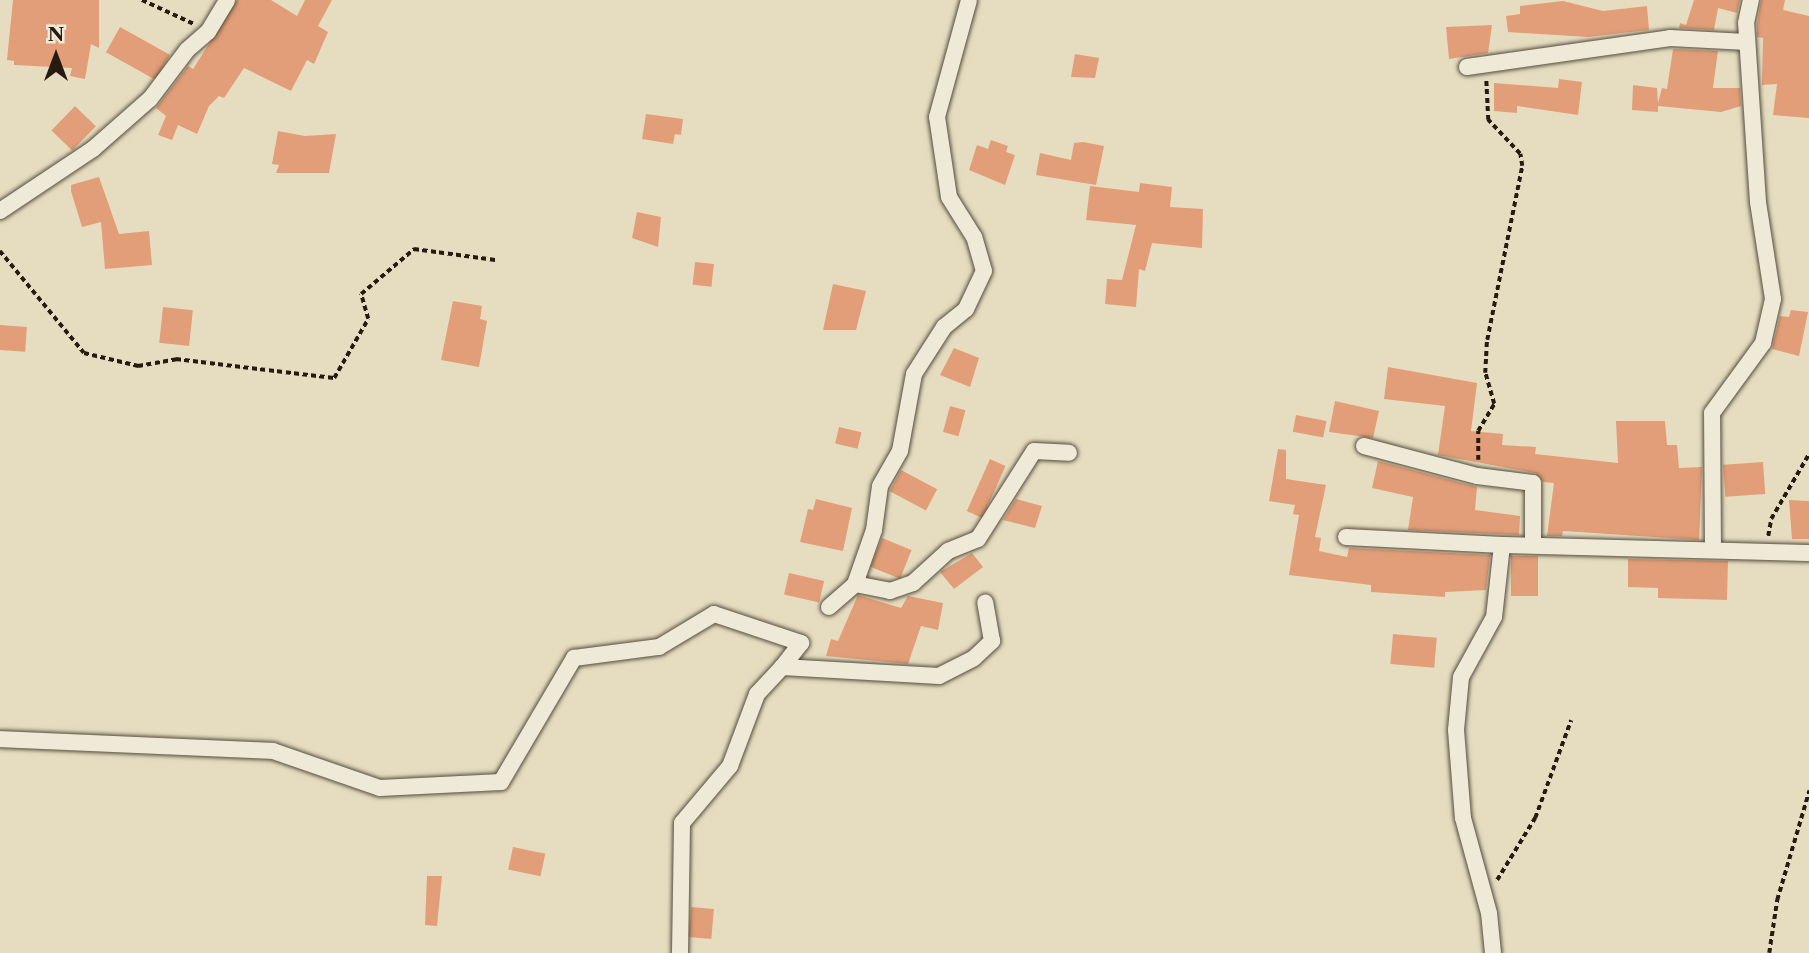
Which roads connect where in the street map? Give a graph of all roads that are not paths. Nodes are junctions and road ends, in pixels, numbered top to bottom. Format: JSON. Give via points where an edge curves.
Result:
{"nodes":[{"id":1,"x":227,"y":0,"type":"edge"},
{"id":2,"x":969,"y":0,"type":"edge"},
{"id":3,"x":1751,"y":0,"type":"edge"},
{"id":4,"x":1747,"y":42,"type":"junction"},
{"id":5,"x":1466,"y":67,"type":"dead end"},
{"id":6,"x":0,"y":211,"type":"edge"},
{"id":7,"x":1364,"y":446,"type":"dead end"},
{"id":8,"x":1069,"y":453,"type":"dead end"},
{"id":9,"x":1346,"y":537,"type":"dead end"},
{"id":10,"x":1533,"y":544,"type":"junction"},
{"id":11,"x":1502,"y":545,"type":"junction"},
{"id":12,"x":1713,"y":551,"type":"junction"},
{"id":13,"x":1809,"y":554,"type":"edge"},
{"id":14,"x":855,"y":584,"type":"junction"},
{"id":15,"x":985,"y":603,"type":"dead end"},
{"id":16,"x":829,"y":607,"type":"dead end"},
{"id":17,"x":782,"y":667,"type":"junction"},
{"id":18,"x":0,"y":739,"type":"edge"},
{"id":19,"x":680,"y":953,"type":"edge"},
{"id":20,"x":1493,"y":953,"type":"edge"}],
"edges":[{"from":1,"to":6,"type":"street","via":[[208,32],[187,50],[149,99],[93,149]]},
{"from":2,"to":14,"type":"street","via":[[937,117],[949,197],[974,237],[984,271],[966,309],[944,327],[914,374],[900,451],[880,486],[874,530]]},
{"from":3,"to":4,"type":"street"},
{"from":4,"to":5,"type":"street","via":[[1670,38]]},
{"from":4,"to":12,"type":"street","via":[[1758,202],[1773,299],[1763,343],[1714,406]]},
{"from":7,"to":10,"type":"street","via":[[1477,476],[1535,485]]},
{"from":8,"to":14,"type":"street","via":[[1034,451],[978,538],[948,551],[913,583],[890,591]]},
{"from":9,"to":11,"type":"street"},
{"from":10,"to":11,"type":"street"},
{"from":10,"to":12,"type":"street"},
{"from":11,"to":20,"type":"street","via":[[1494,617],[1461,677],[1457,695],[1462,818],[1489,913]]},
{"from":12,"to":13,"type":"street"},
{"from":14,"to":16,"type":"street"},
{"from":15,"to":17,"type":"street","via":[[992,640],[974,658],[939,676]]},
{"from":17,"to":18,"type":"street","via":[[800,643],[714,614],[659,647],[574,658],[501,782],[380,788],[273,751]]},
{"from":17,"to":19,"type":"street","via":[[757,694],[730,766],[682,823]]}]}
